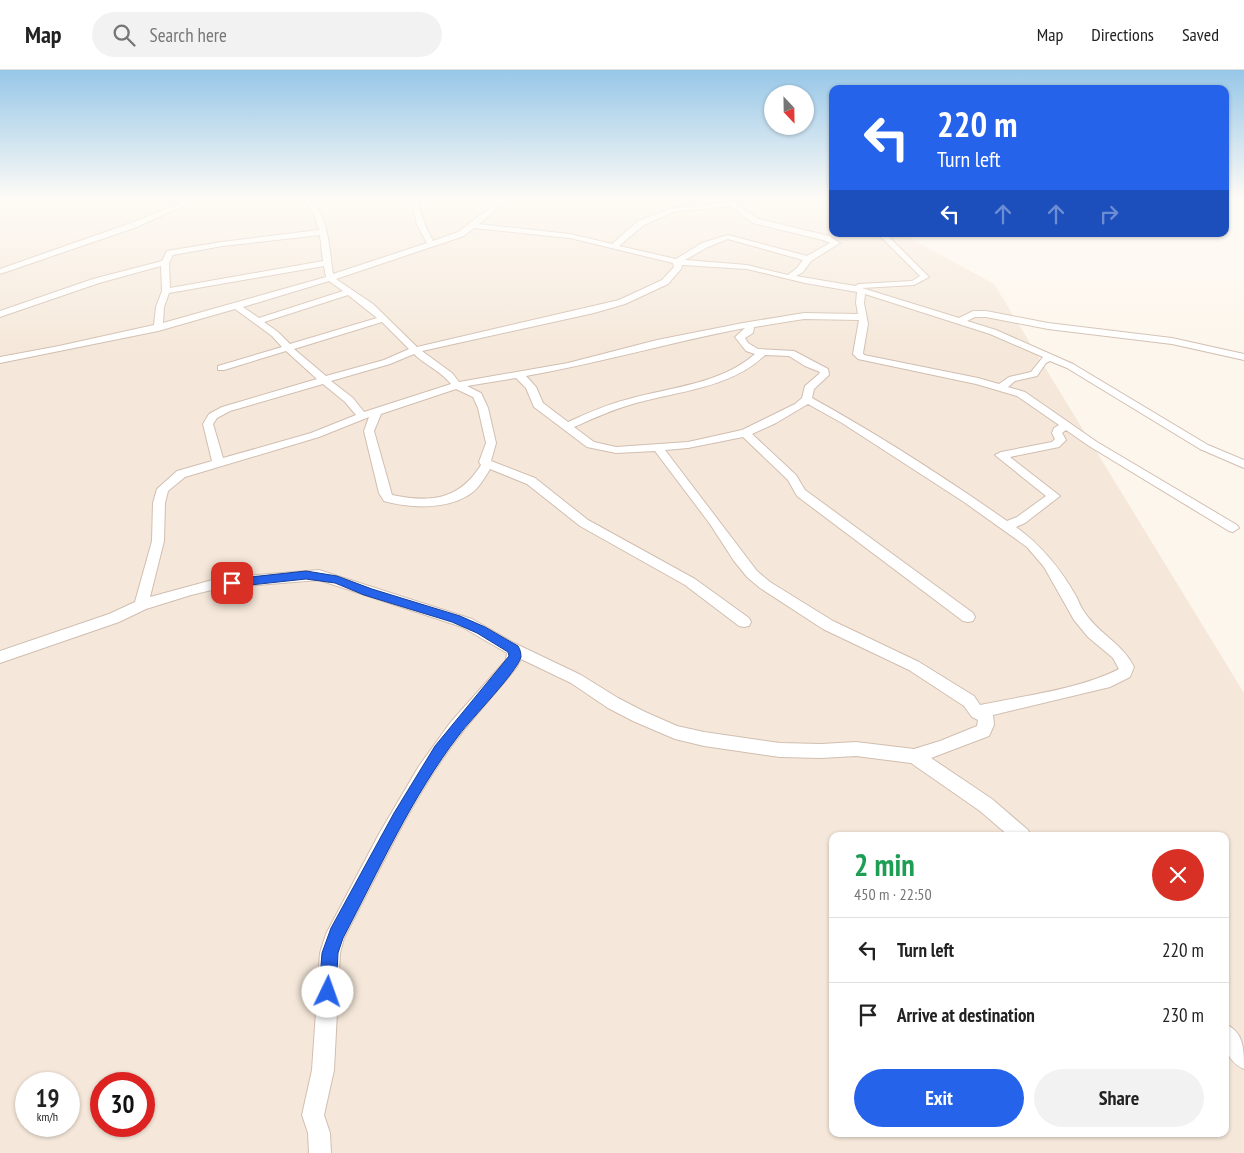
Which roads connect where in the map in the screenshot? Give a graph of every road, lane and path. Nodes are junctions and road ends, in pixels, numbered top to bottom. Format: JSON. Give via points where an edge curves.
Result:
{"nodes":[{"id":1,"x":67,"y":249,"type":"edge"},
{"id":2,"x":194,"y":249,"type":"edge"},
{"id":3,"x":325,"y":249,"type":"edge"},
{"id":4,"x":418,"y":249,"type":"edge"},
{"id":5,"x":624,"y":249,"type":"edge"},
{"id":6,"x":699,"y":249,"type":"edge"},
{"id":7,"x":770,"y":249,"type":"edge"},
{"id":8,"x":826,"y":249,"type":"edge"},
{"id":9,"x":897,"y":249,"type":"edge"},
{"id":10,"x":808,"y":259,"type":"junction"},
{"id":11,"x":677,"y":262,"type":"junction"},
{"id":12,"x":165,"y":263,"type":"junction"},
{"id":13,"x":327,"y":263,"type":"junction"},
{"id":14,"x":0,"y":272,"type":"edge"},
{"id":15,"x":790,"y":277,"type":"junction"},
{"id":16,"x":330,"y":278,"type":"junction"},
{"id":17,"x":848,"y":287,"type":"junction"},
{"id":18,"x":166,"y":291,"type":"junction"},
{"id":19,"x":861,"y":291,"type":"junction"},
{"id":20,"x":348,"y":292,"type":"junction"},
{"id":21,"x":236,"y":306,"type":"junction"},
{"id":22,"x":0,"y":314,"type":"edge"},
{"id":23,"x":862,"y":317,"type":"junction"},
{"id":24,"x":383,"y":319,"type":"junction"},
{"id":25,"x":960,"y":320,"type":"junction"},
{"id":26,"x":256,"y":322,"type":"junction"},
{"id":27,"x":749,"y":325,"type":"junction"},
{"id":28,"x":158,"y":328,"type":"junction"},
{"id":29,"x":289,"y":348,"type":"junction"},
{"id":30,"x":415,"y":350,"type":"junction"},
{"id":31,"x":760,"y":354,"type":"junction"},
{"id":32,"x":1050,"y":357,"type":"junction"},
{"id":33,"x":1244,"y":357,"type":"edge"},
{"id":34,"x":0,"y":360,"type":"edge"},
{"id":35,"x":221,"y":368,"type":"dead end"},
{"id":36,"x":519,"y":375,"type":"junction"},
{"id":37,"x":324,"y":380,"type":"junction"},
{"id":38,"x":457,"y":385,"type":"junction"},
{"id":39,"x":1000,"y":388,"type":"junction"},
{"id":40,"x":806,"y":399,"type":"junction"},
{"id":41,"x":376,"y":412,"type":"junction"},
{"id":42,"x":362,"y":416,"type":"junction"},
{"id":43,"x":1065,"y":424,"type":"junction"},
{"id":44,"x":567,"y":426,"type":"junction"},
{"id":45,"x":745,"y":433,"type":"junction"},
{"id":46,"x":659,"y":449,"type":"junction"},
{"id":47,"x":218,"y":464,"type":"junction"},
{"id":48,"x":486,"y":464,"type":"junction"},
{"id":49,"x":1244,"y":464,"type":"edge"},
{"id":50,"x":1006,"y":526,"type":"junction"},
{"id":51,"x":1233,"y":528,"type":"dead end"},
{"id":52,"x":141,"y":605,"type":"junction"},
{"id":53,"x":968,"y":617,"type":"dead end"},
{"id":54,"x":744,"y":622,"type":"dead end"},
{"id":55,"x":514,"y":649,"type":"junction"},
{"id":56,"x":0,"y":657,"type":"edge"},
{"id":57,"x":977,"y":712,"type":"junction"},
{"id":58,"x":914,"y":756,"type":"junction"},
{"id":59,"x":1017,"y":832,"type":"edge"},
{"id":60,"x":1229,"y":1039,"type":"edge"},
{"id":61,"x":1244,"y":1058,"type":"edge"},
{"id":62,"x":320,"y":1153,"type":"edge"}],
"edges":[{"from":1,"to":14,"type":"street"},
{"from":2,"to":12,"type":"street","via":[[170,253]]},
{"from":3,"to":13,"type":"street"},
{"from":4,"to":16,"type":"street"},
{"from":5,"to":11,"type":"street"},
{"from":6,"to":11,"type":"street"},
{"from":7,"to":10,"type":"street"},
{"from":8,"to":10,"type":"street"},
{"from":9,"to":17,"type":"street","via":[[925,277],[908,283]]},
{"from":10,"to":15,"type":"street"},
{"from":11,"to":15,"type":"street","via":[[747,267]]},
{"from":11,"to":30,"type":"street","via":[[678,266],[665,282],[622,302]]},
{"from":12,"to":18,"type":"street"},
{"from":12,"to":22,"type":"street","via":[[96,281]]},
{"from":13,"to":16,"type":"street"},
{"from":13,"to":18,"type":"street"},
{"from":15,"to":17,"type":"street"},
{"from":16,"to":20,"type":"street"},
{"from":16,"to":21,"type":"street"},
{"from":17,"to":19,"type":"street"},
{"from":18,"to":28,"type":"street"},
{"from":19,"to":23,"type":"street"},
{"from":19,"to":25,"type":"street"},
{"from":20,"to":24,"type":"street","via":[[363,300]]},
{"from":20,"to":26,"type":"street"},
{"from":21,"to":26,"type":"street"},
{"from":21,"to":28,"type":"street"},
{"from":23,"to":27,"type":"street","via":[[804,316]]},
{"from":23,"to":39,"type":"street","via":[[864,324],[858,354],[861,357]]},
{"from":24,"to":29,"type":"street"},
{"from":24,"to":30,"type":"street"},
{"from":25,"to":32,"type":"street"},
{"from":25,"to":33,"type":"street","via":[[974,314],[986,314],[1048,326],[1172,342]]},
{"from":26,"to":29,"type":"street"},
{"from":27,"to":31,"type":"street","via":[[750,331],[740,337],[750,350]]},
{"from":27,"to":36,"type":"street","via":[[682,337],[591,361]]},
{"from":28,"to":34,"type":"street"},
{"from":29,"to":35,"type":"street"},
{"from":29,"to":37,"type":"street"},
{"from":30,"to":37,"type":"street","via":[[387,362]]},
{"from":30,"to":38,"type":"street"},
{"from":31,"to":40,"type":"street","via":[[794,354],[802,361],[825,370],[824,375],[809,388]]},
{"from":31,"to":44,"type":"street","via":[[754,362],[734,373],[669,394],[614,406]]},
{"from":32,"to":39,"type":"street","via":[[1034,374],[1012,379]]},
{"from":32,"to":49,"type":"street","via":[[1117,393],[1198,444]]},
{"from":36,"to":38,"type":"street"},
{"from":36,"to":44,"type":"street","via":[[531,387],[538,405]]},
{"from":37,"to":42,"type":"street","via":[[349,400]]},
{"from":37,"to":47,"type":"street","via":[[213,416],[208,424]]},
{"from":38,"to":41,"type":"street"},
{"from":38,"to":48,"type":"street","via":[[477,395],[483,408],[491,443]]},
{"from":39,"to":43,"type":"street","via":[[1028,398]]},
{"from":40,"to":45,"type":"street","via":[[800,406]]},
{"from":40,"to":50,"type":"street","via":[[885,446]]},
{"from":41,"to":42,"type":"street"},
{"from":41,"to":48,"type":"street","via":[[369,431],[388,498],[425,502],[452,498],[471,487]]},
{"from":42,"to":47,"type":"street","via":[[315,435]]},
{"from":43,"to":50,"type":"street","via":[[1058,430],[1061,440],[1055,445],[1001,455],[1054,496],[1021,520]]},
{"from":43,"to":51,"type":"street"},
{"from":44,"to":46,"type":"street","via":[[585,441],[605,449]]},
{"from":45,"to":46,"type":"street"},
{"from":45,"to":53,"type":"street","via":[[792,478],[801,493]]},
{"from":46,"to":57,"type":"street","via":[[739,558],[765,585],[828,625],[914,666],[969,701]]},
{"from":47,"to":52,"type":"street","via":[[181,474],[163,489],[159,503],[158,541]]},
{"from":48,"to":54,"type":"street","via":[[531,481],[584,523],[690,582]]},
{"from":50,"to":57,"type":"street","via":[[1031,544],[1071,599],[1079,616],[1127,667],[1125,673],[1110,682]]},
{"from":52,"to":55,"type":"street","via":[[220,583],[319,576],[445,615]]},
{"from":52,"to":56,"type":"street","via":[[114,618]]},
{"from":55,"to":58,"type":"street","via":[[576,679],[629,712],[675,732],[780,750],[856,750]]},
{"from":55,"to":62,"type":"street","via":[[511,664],[439,750],[336,934],[330,953],[323,1070],[313,1115]]},
{"from":57,"to":58,"type":"street","via":[[986,716],[983,731],[952,745]]},
{"from":58,"to":59,"type":"street","via":[[986,805]]},
{"from":60,"to":61,"type":"street"}]}
